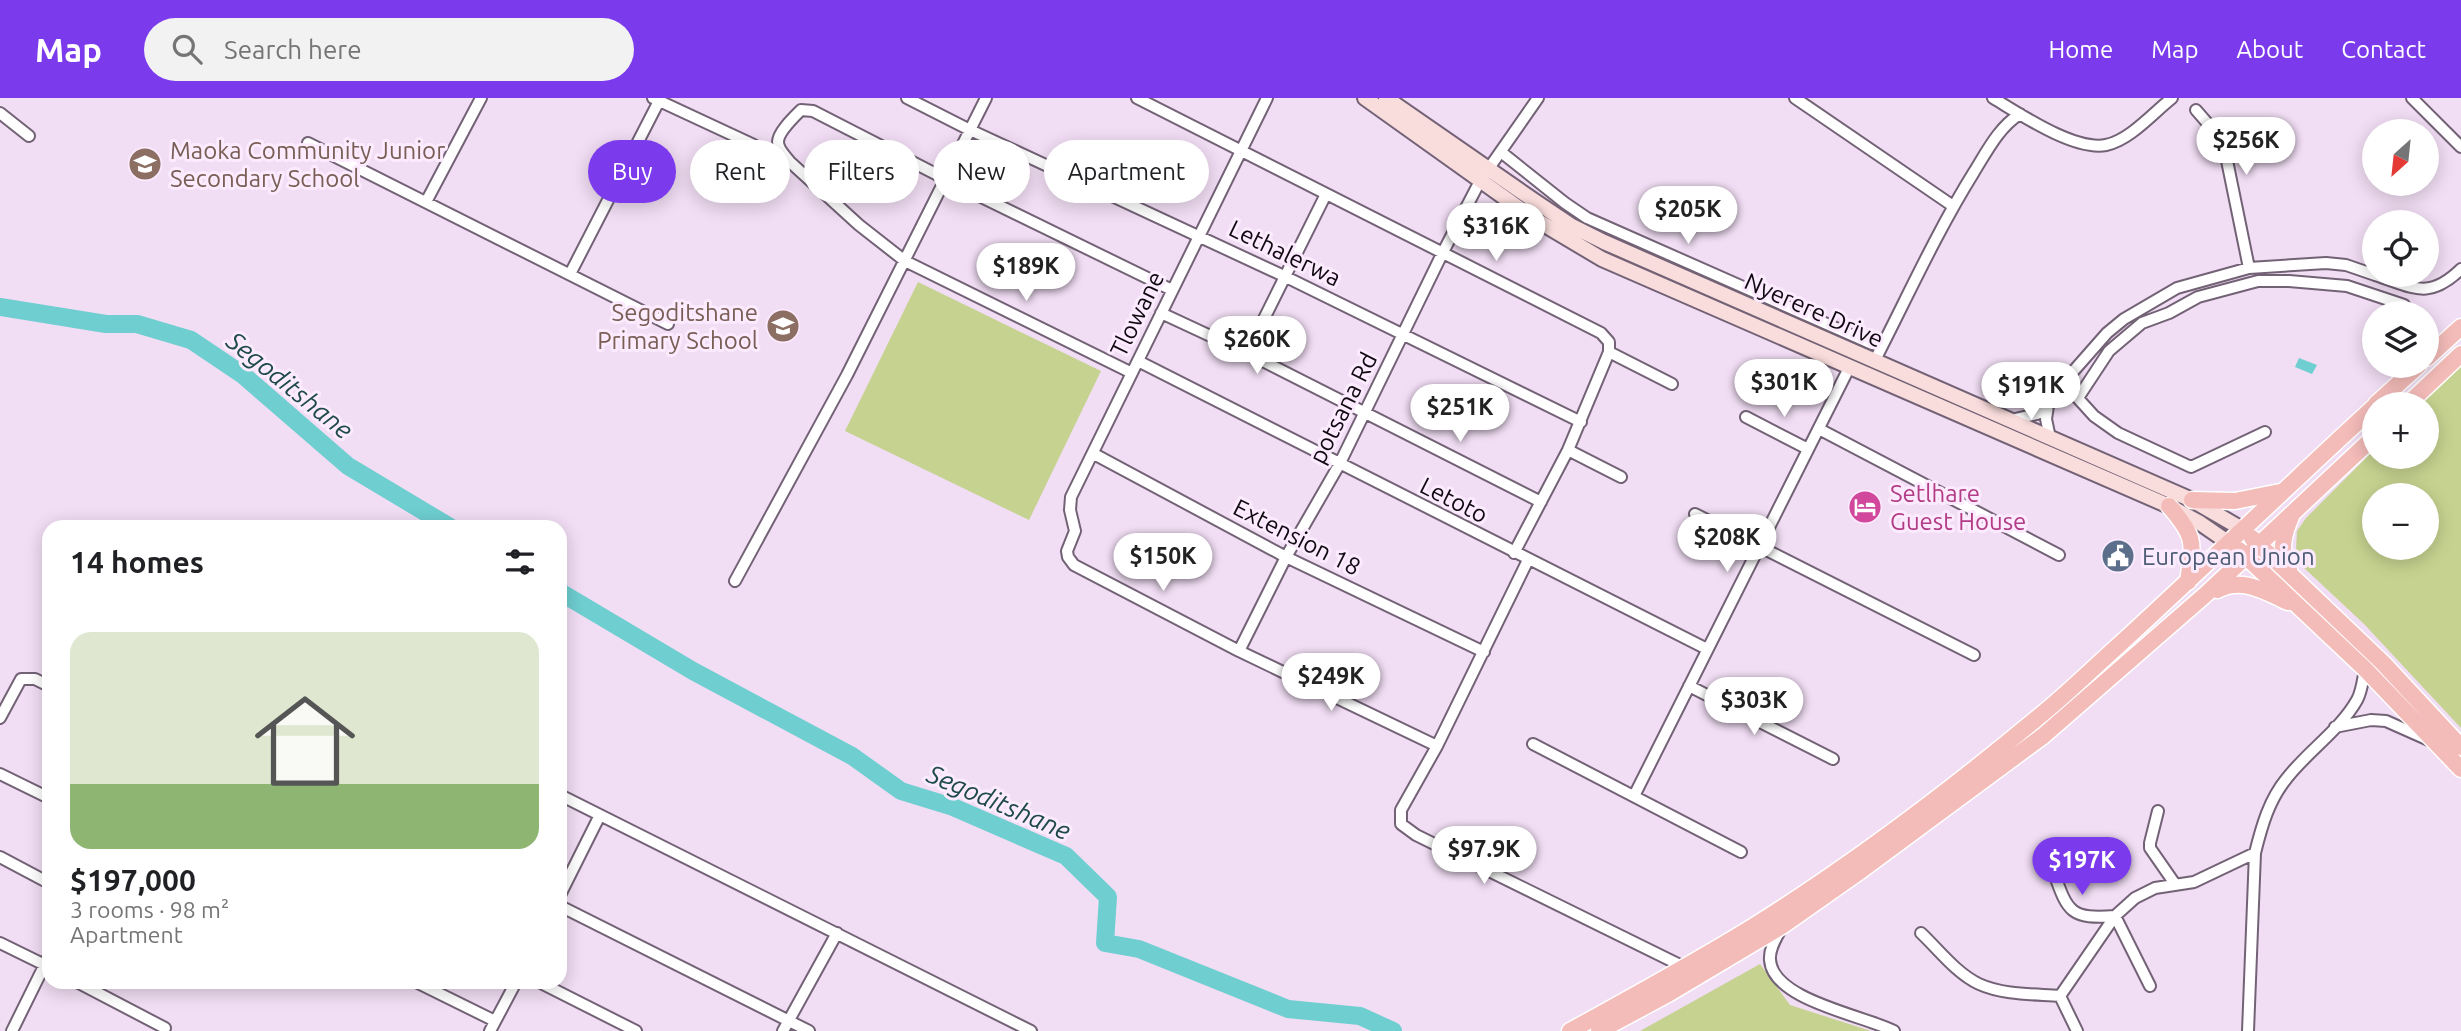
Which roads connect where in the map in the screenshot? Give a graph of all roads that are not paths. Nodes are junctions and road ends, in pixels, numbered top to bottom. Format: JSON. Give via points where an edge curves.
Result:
{"nodes":[{"id":1,"x":907,"y":98,"type":"edge"},
{"id":2,"x":986,"y":98,"type":"edge"},
{"id":3,"x":1137,"y":98,"type":"edge"},
{"id":4,"x":1267,"y":98,"type":"edge"},
{"id":5,"x":1366,"y":98,"type":"edge"},
{"id":6,"x":1386,"y":98,"type":"edge"},
{"id":7,"x":1538,"y":98,"type":"edge"},
{"id":8,"x":1795,"y":98,"type":"edge"},
{"id":9,"x":1993,"y":98,"type":"edge"},
{"id":10,"x":2172,"y":98,"type":"edge"},
{"id":11,"x":2412,"y":98,"type":"edge"},
{"id":12,"x":479,"y":99,"type":"edge"},
{"id":13,"x":656,"y":99,"type":"edge"},
{"id":14,"x":2196,"y":110,"type":"dead end"},
{"id":15,"x":0,"y":113,"type":"edge"},
{"id":16,"x":2020,"y":114,"type":"junction"},
{"id":17,"x":968,"y":129,"type":"junction"},
{"id":18,"x":29,"y":136,"type":"dead end"},
{"id":19,"x":743,"y":140,"type":"edge"},
{"id":20,"x":963,"y":140,"type":"edge"},
{"id":21,"x":308,"y":143,"type":"dead end"},
{"id":22,"x":2461,"y":147,"type":"edge"},
{"id":23,"x":1242,"y":150,"type":"junction"},
{"id":24,"x":1500,"y":152,"type":"junction"},
{"id":25,"x":933,"y":173,"type":"edge"},
{"id":26,"x":1485,"y":175,"type":"junction"},
{"id":27,"x":1326,"y":194,"type":"junction"},
{"id":28,"x":426,"y":202,"type":"junction"},
{"id":29,"x":933,"y":202,"type":"edge"},
{"id":30,"x":993,"y":203,"type":"edge"},
{"id":31,"x":1953,"y":206,"type":"junction"},
{"id":32,"x":1199,"y":236,"type":"junction"},
{"id":33,"x":1442,"y":254,"type":"junction"},
{"id":34,"x":905,"y":261,"type":"junction"},
{"id":35,"x":2249,"y":268,"type":"junction"},
{"id":36,"x":2461,"y":269,"type":"edge"},
{"id":37,"x":2362,"y":271,"type":"edge"},
{"id":38,"x":570,"y":274,"type":"junction"},
{"id":39,"x":1286,"y":277,"type":"junction"},
{"id":40,"x":2439,"y":286,"type":"edge"},
{"id":41,"x":2414,"y":287,"type":"edge"},
{"id":42,"x":2438,"y":287,"type":"edge"},
{"id":43,"x":1172,"y":290,"type":"junction"},
{"id":44,"x":2392,"y":301,"type":"edge"},
{"id":45,"x":1161,"y":313,"type":"junction"},
{"id":46,"x":668,"y":324,"type":"dead end"},
{"id":47,"x":2461,"y":327,"type":"edge"},
{"id":48,"x":1404,"y":334,"type":"junction"},
{"id":49,"x":1884,"y":342,"type":"junction"},
{"id":50,"x":2439,"y":347,"type":"edge"},
{"id":51,"x":1609,"y":352,"type":"junction"},
{"id":52,"x":1247,"y":353,"type":"junction"},
{"id":53,"x":2461,"y":354,"type":"edge"},
{"id":54,"x":1138,"y":361,"type":"junction"},
{"id":55,"x":1874,"y":362,"type":"junction"},
{"id":56,"x":1850,"y":366,"type":"junction"},
{"id":57,"x":1132,"y":373,"type":"junction"},
{"id":58,"x":2405,"y":378,"type":"edge"},
{"id":59,"x":2064,"y":383,"type":"junction"},
{"id":60,"x":1672,"y":384,"type":"dead end"},
{"id":61,"x":2390,"y":392,"type":"edge"},
{"id":62,"x":2421,"y":392,"type":"edge"},
{"id":63,"x":2078,"y":398,"type":"junction"},
{"id":64,"x":2048,"y":406,"type":"junction"},
{"id":65,"x":1365,"y":414,"type":"junction"},
{"id":66,"x":1746,"y":417,"type":"dead end"},
{"id":67,"x":2362,"y":418,"type":"edge"},
{"id":68,"x":2010,"y":421,"type":"junction"},
{"id":69,"x":1581,"y":422,"type":"junction"},
{"id":70,"x":1819,"y":429,"type":"junction"},
{"id":71,"x":2265,"y":432,"type":"dead end"},
{"id":72,"x":2050,"y":438,"type":"junction"},
{"id":73,"x":2362,"y":448,"type":"edge"},
{"id":74,"x":1808,"y":449,"type":"junction"},
{"id":75,"x":1567,"y":450,"type":"junction"},
{"id":76,"x":1094,"y":454,"type":"junction"},
{"id":77,"x":1339,"y":465,"type":"junction"},
{"id":78,"x":1621,"y":477,"type":"dead end"},
{"id":79,"x":2281,"y":491,"type":"junction"},
{"id":80,"x":2192,"y":500,"type":"junction"},
{"id":81,"x":1541,"y":502,"type":"junction"},
{"id":82,"x":2169,"y":506,"type":"junction"},
{"id":83,"x":2294,"y":512,"type":"junction"},
{"id":84,"x":1695,"y":514,"type":"dead end"},
{"id":85,"x":2242,"y":529,"type":"junction"},
{"id":86,"x":2229,"y":543,"type":"junction"},
{"id":87,"x":2260,"y":544,"type":"junction"},
{"id":88,"x":1759,"y":547,"type":"junction"},
{"id":89,"x":1514,"y":553,"type":"junction"},
{"id":90,"x":2059,"y":555,"type":"dead end"},
{"id":91,"x":1286,"y":557,"type":"junction"},
{"id":92,"x":2247,"y":557,"type":"junction"},
{"id":93,"x":1528,"y":560,"type":"junction"},
{"id":94,"x":735,"y":581,"type":"dead end"},
{"id":95,"x":2188,"y":582,"type":"junction"},
{"id":96,"x":2308,"y":592,"type":"junction"},
{"id":97,"x":2205,"y":596,"type":"junction"},
{"id":98,"x":2297,"y":605,"type":"junction"},
{"id":99,"x":1707,"y":649,"type":"junction"},
{"id":100,"x":1239,"y":651,"type":"junction"},
{"id":101,"x":1484,"y":652,"type":"junction"},
{"id":102,"x":1974,"y":655,"type":"dead end"},
{"id":103,"x":2365,"y":669,"type":"junction"},
{"id":104,"x":42,"y":682,"type":"edge"},
{"id":105,"x":1689,"y":685,"type":"junction"},
{"id":106,"x":3,"y":704,"type":"edge"},
{"id":107,"x":0,"y":718,"type":"edge"},
{"id":108,"x":2335,"y":727,"type":"junction"},
{"id":109,"x":1533,"y":744,"type":"dead end"},
{"id":110,"x":1437,"y":746,"type":"junction"},
{"id":111,"x":2440,"y":746,"type":"junction"},
{"id":112,"x":2461,"y":747,"type":"edge"},
{"id":113,"x":1833,"y":760,"type":"dead end"},
{"id":114,"x":2461,"y":769,"type":"edge"},
{"id":115,"x":0,"y":774,"type":"edge"},
{"id":116,"x":42,"y":795,"type":"edge"},
{"id":117,"x":1634,"y":796,"type":"junction"},
{"id":118,"x":567,"y":798,"type":"edge"},
{"id":119,"x":2158,"y":811,"type":"dead end"},
{"id":120,"x":600,"y":815,"type":"junction"},
{"id":121,"x":1741,"y":852,"type":"dead end"},
{"id":122,"x":2255,"y":853,"type":"junction"},
{"id":123,"x":0,"y":857,"type":"edge"},
{"id":124,"x":567,"y":869,"type":"edge"},
{"id":125,"x":2054,"y":873,"type":"dead end"},
{"id":126,"x":42,"y":879,"type":"edge"},
{"id":127,"x":2175,"y":884,"type":"junction"},
{"id":128,"x":567,"y":910,"type":"edge"},
{"id":129,"x":2115,"y":916,"type":"junction"},
{"id":130,"x":1782,"y":926,"type":"junction"},
{"id":131,"x":837,"y":933,"type":"junction"},
{"id":132,"x":1921,"y":933,"type":"dead end"},
{"id":133,"x":0,"y":943,"type":"edge"},
{"id":134,"x":42,"y":960,"type":"edge"},
{"id":135,"x":1684,"y":967,"type":"junction"},
{"id":136,"x":42,"y":974,"type":"edge"},
{"id":137,"x":2150,"y":986,"type":"dead end"},
{"id":138,"x":90,"y":989,"type":"edge"},
{"id":139,"x":428,"y":989,"type":"edge"},
{"id":140,"x":512,"y":989,"type":"edge"},
{"id":141,"x":553,"y":989,"type":"edge"},
{"id":142,"x":2060,"y":996,"type":"junction"},
{"id":143,"x":493,"y":1026,"type":"edge"},
{"id":144,"x":786,"y":1026,"type":"edge"},
{"id":145,"x":165,"y":1028,"type":"dead end"},
{"id":146,"x":12,"y":1031,"type":"edge"},
{"id":147,"x":636,"y":1031,"type":"edge"},
{"id":148,"x":810,"y":1031,"type":"edge"},
{"id":149,"x":1031,"y":1031,"type":"edge"},
{"id":150,"x":1570,"y":1031,"type":"edge"},
{"id":151,"x":1599,"y":1031,"type":"edge"},
{"id":152,"x":1894,"y":1031,"type":"edge"},
{"id":153,"x":2077,"y":1031,"type":"edge"},
{"id":154,"x":2248,"y":1031,"type":"edge"}],
"edges":[{"from":1,"to":17,"type":"street","name":"Lethalerwa"},
{"from":2,"to":17,"type":"street"},
{"from":3,"to":23,"type":"street"},
{"from":4,"to":23,"type":"street","name":"Tlowane"},
{"from":5,"to":26,"type":"main road","name":"Nyerere Drive"},
{"from":6,"to":26,"type":"main road","name":"Nyerere Drive"},
{"from":7,"to":24,"type":"street","name":"potsana Rd"},
{"from":8,"to":31,"type":"street"},
{"from":9,"to":16,"type":"street"},
{"from":10,"to":16,"type":"street","via":[[2127,135],[2107,145],[2088,145]]},
{"from":11,"to":22,"type":"street"},
{"from":12,"to":28,"type":"street"},
{"from":13,"to":19,"type":"street"},
{"from":13,"to":38,"type":"street"},
{"from":14,"to":35,"type":"street","via":[[2223,141]]},
{"from":15,"to":18,"type":"street"},
{"from":16,"to":31,"type":"street","via":[[2008,121]]},
{"from":17,"to":20,"type":"street"},
{"from":17,"to":32,"type":"street","name":"Lethalerwa"},
{"from":21,"to":28,"type":"street"},
{"from":23,"to":27,"type":"street"},
{"from":23,"to":32,"type":"street","name":"Tlowane"},
{"from":24,"to":26,"type":"street","name":"potsana Rd"},
{"from":24,"to":49,"type":"street","via":[[1587,218],[1872,344]]},
{"from":25,"to":34,"type":"street","via":[[806,109],[795,116],[778,142],[790,162]]},
{"from":26,"to":33,"type":"street","name":"potsana Rd"},
{"from":26,"to":55,"type":"main road","name":"Nyerere Drive","via":[[1604,242]]},
{"from":26,"to":56,"type":"main road","name":"Nyerere Drive","via":[[1553,231],[1602,259]]},
{"from":27,"to":33,"type":"street"},
{"from":27,"to":39,"type":"street"},
{"from":28,"to":38,"type":"street"},
{"from":29,"to":34,"type":"street"},
{"from":30,"to":43,"type":"street"},
{"from":31,"to":49,"type":"street"},
{"from":32,"to":39,"type":"street","name":"Lethalerwa"},
{"from":32,"to":43,"type":"street","name":"Tlowane"},
{"from":33,"to":48,"type":"street","name":"potsana Rd"},
{"from":33,"to":51,"type":"street","via":[[1601,333],[1609,342]]},
{"from":34,"to":57,"type":"street"},
{"from":34,"to":94,"type":"street"},
{"from":35,"to":37,"type":"street","via":[[2326,263]]},
{"from":35,"to":59,"type":"street","via":[[2177,288],[2124,319],[2106,333]]},
{"from":36,"to":40,"type":"street"},
{"from":38,"to":46,"type":"street"},
{"from":39,"to":48,"type":"street","name":"Lethalerwa"},
{"from":39,"to":52,"type":"street"},
{"from":41,"to":42,"type":"street"},
{"from":43,"to":45,"type":"street","name":"Tlowane"},
{"from":44,"to":63,"type":"street","via":[[2347,286],[2290,281],[2258,281],[2198,297],[2143,323],[2109,351]]},
{"from":45,"to":52,"type":"street"},
{"from":45,"to":54,"type":"street","name":"Tlowane"},
{"from":47,"to":50,"type":"main road"},
{"from":48,"to":65,"type":"street","name":"potsana Rd"},
{"from":48,"to":69,"type":"street","name":"Lethalerwa"},
{"from":49,"to":55,"type":"street"},
{"from":51,"to":60,"type":"street"},
{"from":51,"to":69,"type":"street"},
{"from":52,"to":65,"type":"street"},
{"from":53,"to":62,"type":"main road"},
{"from":54,"to":57,"type":"street","name":"Tlowane"},
{"from":54,"to":77,"type":"street","name":"Letoto"},
{"from":55,"to":68,"type":"main road","name":"Nyerere Drive"},
{"from":56,"to":70,"type":"street"},
{"from":56,"to":82,"type":"main road","name":"Nyerere Drive"},
{"from":57,"to":76,"type":"street","name":"Tlowane"},
{"from":58,"to":61,"type":"main road"},
{"from":59,"to":63,"type":"street"},
{"from":59,"to":64,"type":"street"},
{"from":63,"to":71,"type":"street","via":[[2118,433],[2191,467]]},
{"from":64,"to":68,"type":"street"},
{"from":64,"to":72,"type":"street"},
{"from":65,"to":77,"type":"street","name":"potsana Rd"},
{"from":65,"to":81,"type":"street"},
{"from":66,"to":74,"type":"street"},
{"from":67,"to":79,"type":"main road"},
{"from":68,"to":72,"type":"main road","name":"Nyerere Drive"},
{"from":69,"to":75,"type":"street"},
{"from":70,"to":74,"type":"street"},
{"from":70,"to":90,"type":"street"},
{"from":72,"to":80,"type":"main road","name":"Nyerere Drive"},
{"from":73,"to":83,"type":"main road"},
{"from":74,"to":88,"type":"street"},
{"from":75,"to":78,"type":"street"},
{"from":75,"to":81,"type":"street"},
{"from":76,"to":91,"type":"street","name":"Extension 18"},
{"from":76,"to":100,"type":"street","name":"Tlowane","via":[[1069,503],[1075,531],[1068,557],[1074,565]]},
{"from":77,"to":89,"type":"street","name":"Letoto"},
{"from":77,"to":91,"type":"street","name":"potsana Rd"},
{"from":79,"to":80,"type":"main road","via":[[2235,501]]},
{"from":79,"to":85,"type":"main road"},
{"from":80,"to":85,"type":"main road","name":"Nyerere Drive"},
{"from":81,"to":89,"type":"street"},
{"from":82,"to":86,"type":"main road","name":"Nyerere Drive"},
{"from":82,"to":95,"type":"main road","via":[[2190,535]]},
{"from":83,"to":87,"type":"main road"},
{"from":83,"to":96,"type":"main road","via":[[2285,532],[2283,557]]},
{"from":84,"to":88,"type":"street"},
{"from":85,"to":86,"type":"main road"},
{"from":85,"to":87,"type":"main road"},
{"from":86,"to":92,"type":"main road"},
{"from":86,"to":95,"type":"main road"},
{"from":87,"to":92,"type":"main road"},
{"from":87,"to":96,"type":"main road"},
{"from":88,"to":99,"type":"street"},
{"from":88,"to":102,"type":"street"},
{"from":89,"to":93,"type":"street","name":"Letoto"},
{"from":91,"to":100,"type":"street","name":"potsana Rd"},
{"from":91,"to":101,"type":"street","name":"Extension 18"},
{"from":92,"to":97,"type":"main road"},
{"from":92,"to":98,"type":"main road"},
{"from":93,"to":99,"type":"street","name":"Letoto"},
{"from":93,"to":101,"type":"street"},
{"from":95,"to":135,"type":"main road","via":[[2038,718],[1932,802],[1848,864]]},
{"from":96,"to":112,"type":"main road"},
{"from":97,"to":98,"type":"main road","via":[[2233,583]]},
{"from":97,"to":130,"type":"main road","via":[[2043,736]]},
{"from":98,"to":103,"type":"main road"},
{"from":99,"to":105,"type":"street"},
{"from":100,"to":110,"type":"street"},
{"from":101,"to":110,"type":"street"},
{"from":103,"to":108,"type":"street","via":[[2358,699]]},
{"from":103,"to":111,"type":"main road"},
{"from":104,"to":106,"type":"street","via":[[22,680]]},
{"from":105,"to":113,"type":"street"},
{"from":105,"to":117,"type":"street"},
{"from":106,"to":107,"type":"street"},
{"from":108,"to":111,"type":"street","via":[[2386,721]]},
{"from":108,"to":122,"type":"street","via":[[2285,780],[2270,803]]},
{"from":109,"to":117,"type":"street"},
{"from":110,"to":135,"type":"street","via":[[1401,810],[1405,829]]},
{"from":111,"to":114,"type":"main road"},
{"from":115,"to":116,"type":"street"},
{"from":117,"to":121,"type":"street"},
{"from":118,"to":120,"type":"street"},
{"from":119,"to":127,"type":"street","via":[[2151,848]]},
{"from":120,"to":124,"type":"street"},
{"from":120,"to":131,"type":"street"},
{"from":122,"to":127,"type":"street","via":[[2194,882]]},
{"from":122,"to":154,"type":"street"},
{"from":123,"to":126,"type":"street"},
{"from":125,"to":129,"type":"street","via":[[2065,904],[2077,914]]},
{"from":127,"to":129,"type":"street","via":[[2145,891]]},
{"from":128,"to":144,"type":"street"},
{"from":129,"to":137,"type":"street"},
{"from":129,"to":142,"type":"street"},
{"from":130,"to":151,"type":"main road"},
{"from":130,"to":152,"type":"street","via":[[1770,960],[1789,989]]},
{"from":131,"to":144,"type":"street"},
{"from":131,"to":149,"type":"street"},
{"from":132,"to":142,"type":"street","via":[[1978,984]]},
{"from":133,"to":134,"type":"street"},
{"from":135,"to":150,"type":"main road"},
{"from":136,"to":146,"type":"street"},
{"from":138,"to":145,"type":"street"},
{"from":139,"to":143,"type":"street"},
{"from":140,"to":143,"type":"street"},
{"from":141,"to":147,"type":"street"},
{"from":142,"to":153,"type":"street"},
{"from":144,"to":148,"type":"street"}]}
